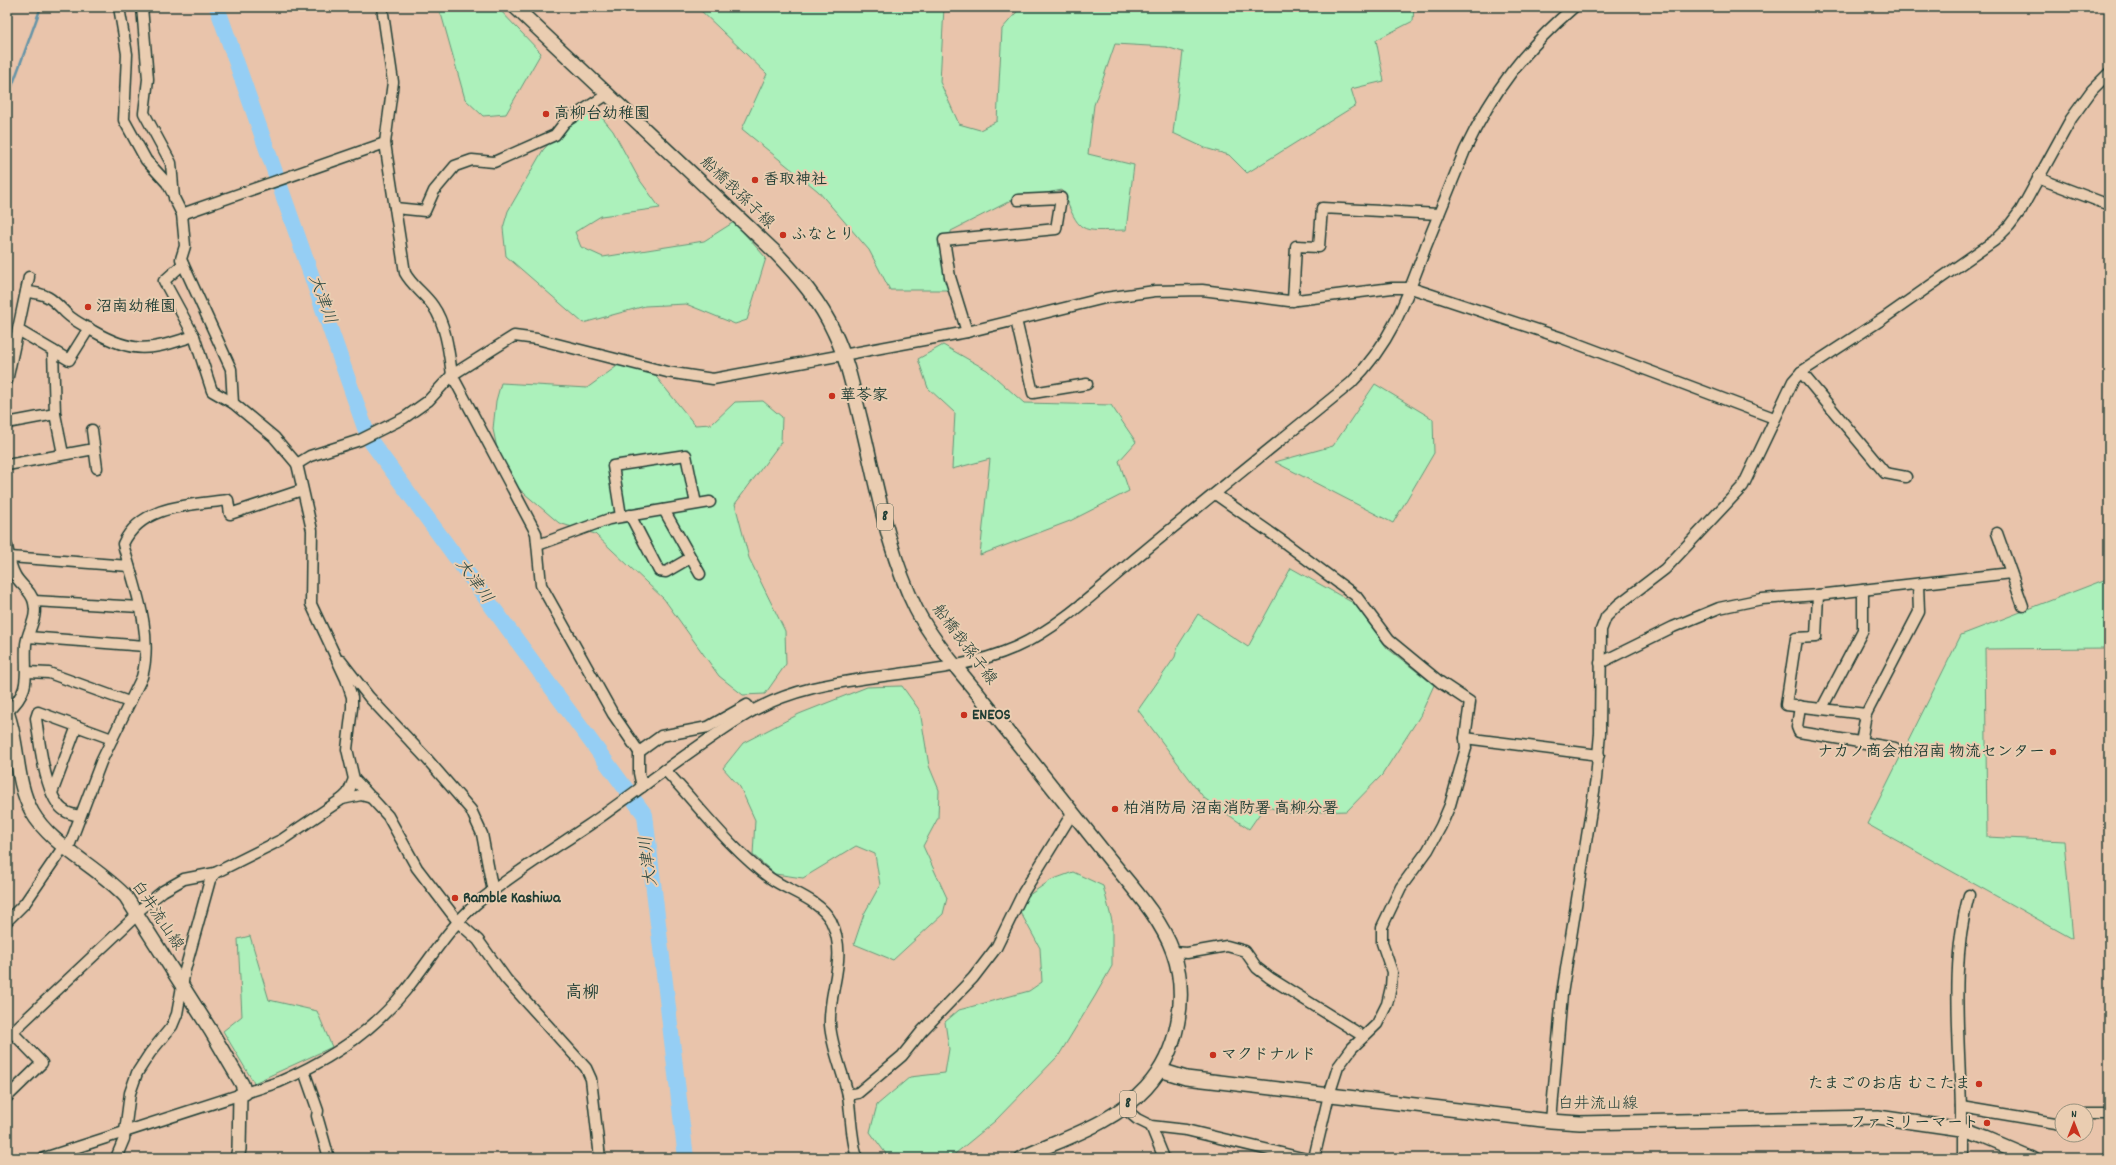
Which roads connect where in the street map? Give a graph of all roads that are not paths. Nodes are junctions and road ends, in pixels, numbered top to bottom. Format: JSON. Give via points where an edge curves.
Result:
{"nodes":[{"id":1,"x":119,"y":7,"type":"edge"},
{"id":2,"x":142,"y":7,"type":"edge"},
{"id":3,"x":382,"y":7,"type":"edge"},
{"id":4,"x":515,"y":7,"type":"edge"},
{"id":5,"x":1574,"y":7,"type":"edge"},
{"id":6,"x":2109,"y":73,"type":"edge"},
{"id":7,"x":608,"y":94,"type":"junction"},
{"id":8,"x":385,"y":143,"type":"junction"},
{"id":9,"x":2038,"y":178,"type":"junction"},
{"id":10,"x":174,"y":198,"type":"junction"},
{"id":11,"x":1018,"y":200,"type":"dead end"},
{"id":12,"x":2109,"y":205,"type":"edge"},
{"id":13,"x":395,"y":208,"type":"junction"},
{"id":14,"x":182,"y":214,"type":"junction"},
{"id":15,"x":1439,"y":214,"type":"junction"},
{"id":16,"x":183,"y":264,"type":"junction"},
{"id":17,"x":29,"y":277,"type":"dead end"},
{"id":18,"x":1411,"y":288,"type":"junction"},
{"id":19,"x":26,"y":292,"type":"junction"},
{"id":20,"x":1293,"y":301,"type":"junction"},
{"id":21,"x":1016,"y":320,"type":"junction"},
{"id":22,"x":89,"y":328,"type":"junction"},
{"id":23,"x":18,"y":330,"type":"junction"},
{"id":24,"x":967,"y":332,"type":"junction"},
{"id":25,"x":194,"y":336,"type":"junction"},
{"id":26,"x":53,"y":351,"type":"junction"},
{"id":27,"x":844,"y":354,"type":"junction"},
{"id":28,"x":1800,"y":372,"type":"junction"},
{"id":29,"x":452,"y":375,"type":"junction"},
{"id":30,"x":7,"y":381,"type":"edge"},
{"id":31,"x":1086,"y":384,"type":"dead end"},
{"id":32,"x":233,"y":402,"type":"junction"},
{"id":33,"x":55,"y":414,"type":"junction"},
{"id":34,"x":1774,"y":418,"type":"junction"},
{"id":35,"x":7,"y":423,"type":"edge"},
{"id":36,"x":92,"y":430,"type":"dead end"},
{"id":37,"x":94,"y":449,"type":"junction"},
{"id":38,"x":63,"y":454,"type":"junction"},
{"id":39,"x":297,"y":464,"type":"junction"},
{"id":40,"x":7,"y":465,"type":"edge"},
{"id":41,"x":96,"y":468,"type":"dead end"},
{"id":42,"x":1906,"y":477,"type":"dead end"},
{"id":43,"x":302,"y":490,"type":"junction"},
{"id":44,"x":1215,"y":494,"type":"junction"},
{"id":45,"x":710,"y":502,"type":"dead end"},
{"id":46,"x":696,"y":504,"type":"junction"},
{"id":47,"x":664,"y":510,"type":"junction"},
{"id":48,"x":626,"y":516,"type":"junction"},
{"id":49,"x":1997,"y":533,"type":"dead end"},
{"id":50,"x":538,"y":545,"type":"junction"},
{"id":51,"x":7,"y":546,"type":"edge"},
{"id":52,"x":10,"y":557,"type":"junction"},
{"id":53,"x":690,"y":558,"type":"junction"},
{"id":54,"x":129,"y":566,"type":"junction"},
{"id":55,"x":2011,"y":573,"type":"junction"},
{"id":56,"x":700,"y":574,"type":"dead end"},
{"id":57,"x":1918,"y":584,"type":"junction"},
{"id":58,"x":1863,"y":590,"type":"junction"},
{"id":59,"x":1818,"y":595,"type":"junction"},
{"id":60,"x":34,"y":601,"type":"junction"},
{"id":61,"x":2023,"y":606,"type":"dead end"},
{"id":62,"x":140,"y":607,"type":"junction"},
{"id":63,"x":28,"y":637,"type":"junction"},
{"id":64,"x":145,"y":646,"type":"junction"},
{"id":65,"x":335,"y":655,"type":"junction"},
{"id":66,"x":1600,"y":663,"type":"junction"},
{"id":67,"x":954,"y":665,"type":"junction"},
{"id":68,"x":28,"y":672,"type":"junction"},
{"id":69,"x":129,"y":702,"type":"junction"},
{"id":70,"x":1800,"y":706,"type":"junction"},
{"id":71,"x":1822,"y":708,"type":"junction"},
{"id":72,"x":752,"y":711,"type":"junction"},
{"id":73,"x":1866,"y":714,"type":"junction"},
{"id":74,"x":8,"y":716,"type":"edge"},
{"id":75,"x":77,"y":726,"type":"junction"},
{"id":76,"x":1465,"y":738,"type":"junction"},
{"id":77,"x":112,"y":739,"type":"junction"},
{"id":78,"x":1861,"y":742,"type":"junction"},
{"id":79,"x":1895,"y":748,"type":"dead end"},
{"id":80,"x":639,"y":752,"type":"junction"},
{"id":81,"x":1599,"y":755,"type":"junction"},
{"id":82,"x":665,"y":770,"type":"junction"},
{"id":83,"x":354,"y":779,"type":"junction"},
{"id":84,"x":640,"y":788,"type":"junction"},
{"id":85,"x":52,"y":793,"type":"junction"},
{"id":86,"x":372,"y":798,"type":"junction"},
{"id":87,"x":342,"y":799,"type":"junction"},
{"id":88,"x":1073,"y":812,"type":"junction"},
{"id":89,"x":80,"y":816,"type":"junction"},
{"id":90,"x":66,"y":847,"type":"junction"},
{"id":91,"x":215,"y":873,"type":"junction"},
{"id":92,"x":493,"y":892,"type":"junction"},
{"id":93,"x":1969,"y":895,"type":"dead end"},
{"id":94,"x":137,"y":913,"type":"junction"},
{"id":95,"x":7,"y":921,"type":"edge"},
{"id":96,"x":458,"y":923,"type":"junction"},
{"id":97,"x":1173,"y":952,"type":"junction"},
{"id":98,"x":183,"y":985,"type":"junction"},
{"id":99,"x":10,"y":1035,"type":"edge"},
{"id":100,"x":1364,"y":1036,"type":"junction"},
{"id":101,"x":1160,"y":1070,"type":"junction"},
{"id":102,"x":304,"y":1072,"type":"junction"},
{"id":103,"x":242,"y":1094,"type":"junction"},
{"id":104,"x":1329,"y":1095,"type":"junction"},
{"id":105,"x":848,"y":1096,"type":"junction"},
{"id":106,"x":7,"y":1097,"type":"edge"},
{"id":107,"x":1961,"y":1107,"type":"junction"},
{"id":108,"x":1124,"y":1108,"type":"junction"},
{"id":109,"x":2094,"y":1114,"type":"edge"},
{"id":110,"x":2109,"y":1114,"type":"edge"},
{"id":111,"x":1550,"y":1121,"type":"junction"},
{"id":112,"x":2054,"y":1123,"type":"edge"},
{"id":113,"x":1151,"y":1126,"type":"junction"},
{"id":114,"x":1962,"y":1130,"type":"junction"},
{"id":115,"x":126,"y":1132,"type":"junction"},
{"id":116,"x":44,"y":1158,"type":"edge"},
{"id":117,"x":116,"y":1158,"type":"edge"},
{"id":118,"x":237,"y":1158,"type":"edge"},
{"id":119,"x":329,"y":1158,"type":"edge"},
{"id":120,"x":600,"y":1158,"type":"edge"},
{"id":121,"x":857,"y":1158,"type":"edge"},
{"id":122,"x":1021,"y":1158,"type":"edge"},
{"id":123,"x":1164,"y":1158,"type":"edge"},
{"id":124,"x":1302,"y":1158,"type":"edge"},
{"id":125,"x":1314,"y":1158,"type":"edge"},
{"id":126,"x":1964,"y":1158,"type":"edge"},
{"id":127,"x":2033,"y":1158,"type":"edge"}],
"edges":[{"from":1,"to":10,"type":"street","via":[[127,54],[124,120],[146,160],[167,183]]},
{"from":2,"to":10,"type":"street","via":[[148,79],[144,113],[171,164]]},
{"from":3,"to":8,"type":"street","via":[[393,82]]},
{"from":4,"to":7,"type":"main road","name":"船橋我孫子線","number":"8"},
{"from":5,"to":15,"type":"street","via":[[1534,44],[1499,88],[1464,150]]},
{"from":6,"to":9,"type":"street","via":[[2070,119]]},
{"from":7,"to":13,"type":"street","via":[[565,122],[555,135],[494,162],[472,160],[455,166],[434,191],[425,211]]},
{"from":7,"to":27,"type":"main road","name":"船橋我孫子線","number":"8","via":[[792,270],[822,309]]},
{"from":8,"to":13,"type":"street"},
{"from":8,"to":14,"type":"street"},
{"from":9,"to":12,"type":"street"},
{"from":9,"to":28,"type":"street","via":[[2021,210],[1994,241],[1884,318]]},
{"from":10,"to":14,"type":"street"},
{"from":11,"to":24,"type":"street","via":[[1061,198],[1056,229],[944,240],[950,277]]},
{"from":13,"to":29,"type":"street","via":[[405,273],[409,281],[435,308],[448,348]]},
{"from":14,"to":16,"type":"street","via":[[185,246],[181,259]]},
{"from":15,"to":18,"type":"street"},
{"from":15,"to":20,"type":"street","via":[[1322,208],[1319,247],[1296,246]]},
{"from":16,"to":25,"type":"street","via":[[164,281]]},
{"from":16,"to":32,"type":"street","via":[[231,369]]},
{"from":17,"to":19,"type":"street"},
{"from":18,"to":20,"type":"street","via":[[1392,288]]},
{"from":18,"to":34,"type":"street","via":[[1548,333]]},
{"from":18,"to":44,"type":"street","via":[[1398,319],[1367,366],[1350,383]]},
{"from":19,"to":22,"type":"street","via":[[40,293],[55,301],[68,315]]},
{"from":19,"to":23,"type":"street"},
{"from":20,"to":21,"type":"street","via":[[1202,290],[1155,291],[1076,303]]},
{"from":21,"to":24,"type":"street"},
{"from":21,"to":31,"type":"street","via":[[1033,393]]},
{"from":22,"to":25,"type":"street","via":[[126,347],[140,349],[159,348]]},
{"from":22,"to":26,"type":"street","via":[[69,360]]},
{"from":23,"to":26,"type":"street"},
{"from":23,"to":30,"type":"street"},
{"from":24,"to":27,"type":"street"},
{"from":25,"to":32,"type":"street","via":[[212,391]]},
{"from":26,"to":33,"type":"street"},
{"from":27,"to":29,"type":"street","via":[[713,379],[667,372],[570,347],[514,336]]},
{"from":27,"to":67,"type":"main road","name":"船橋我孫子線","number":"8","via":[[896,561],[918,612]]},
{"from":28,"to":34,"type":"street"},
{"from":28,"to":42,"type":"street","via":[[1885,473]]},
{"from":29,"to":39,"type":"street","via":[[428,401],[404,418],[360,440],[310,456]]},
{"from":29,"to":50,"type":"street","via":[[532,524]]},
{"from":32,"to":39,"type":"street","via":[[274,436]]},
{"from":33,"to":35,"type":"street"},
{"from":33,"to":38,"type":"street"},
{"from":34,"to":66,"type":"street","via":[[1744,486],[1665,569],[1618,605],[1606,618],[1601,630]]},
{"from":36,"to":37,"type":"street"},
{"from":37,"to":38,"type":"street"},
{"from":37,"to":41,"type":"street"},
{"from":38,"to":40,"type":"street"},
{"from":39,"to":43,"type":"street"},
{"from":43,"to":54,"type":"street","via":[[230,514],[228,500],[160,511],[135,527],[126,538],[123,544]]},
{"from":43,"to":65,"type":"street","via":[[312,530],[311,604]]},
{"from":44,"to":67,"type":"street","via":[[1078,606],[1029,641],[1013,649]]},
{"from":44,"to":76,"type":"street","via":[[1356,596],[1389,640],[1440,682],[1470,702]]},
{"from":45,"to":46,"type":"street"},
{"from":46,"to":47,"type":"street"},
{"from":46,"to":48,"type":"street","via":[[686,455],[613,466]]},
{"from":47,"to":48,"type":"street"},
{"from":47,"to":53,"type":"street"},
{"from":48,"to":50,"type":"street","via":[[609,518]]},
{"from":48,"to":53,"type":"street","via":[[659,571],[666,572]]},
{"from":49,"to":55,"type":"street"},
{"from":50,"to":80,"type":"street","via":[[541,585],[613,714]]},
{"from":51,"to":52,"type":"street"},
{"from":52,"to":54,"type":"street"},
{"from":52,"to":60,"type":"street","via":[[15,577]]},
{"from":53,"to":56,"type":"street"},
{"from":54,"to":62,"type":"street","via":[[136,584]]},
{"from":55,"to":57,"type":"street"},
{"from":55,"to":61,"type":"street"},
{"from":57,"to":58,"type":"street"},
{"from":57,"to":73,"type":"street","via":[[1920,612]]},
{"from":58,"to":59,"type":"street"},
{"from":58,"to":71,"type":"street","via":[[1863,630]]},
{"from":59,"to":66,"type":"street","via":[[1762,598],[1719,608],[1673,627]]},
{"from":59,"to":70,"type":"street","via":[[1816,637],[1796,638],[1786,705]]},
{"from":60,"to":62,"type":"street"},
{"from":60,"to":63,"type":"street","via":[[36,614]]},
{"from":62,"to":64,"type":"street","via":[[145,628]]},
{"from":63,"to":64,"type":"street"},
{"from":63,"to":68,"type":"street"},
{"from":64,"to":69,"type":"street","via":[[145,668]]},
{"from":65,"to":83,"type":"street","via":[[352,697],[347,749]]},
{"from":65,"to":92,"type":"street","via":[[390,721],[471,810],[482,834]]},
{"from":66,"to":81,"type":"street"},
{"from":67,"to":72,"type":"street","via":[[808,688],[782,696]]},
{"from":67,"to":88,"type":"main road","name":"船橋我孫子線","number":"8"},
{"from":68,"to":69,"type":"street","via":[[49,673]]},
{"from":68,"to":74,"type":"street","via":[[19,701]]},
{"from":69,"to":77,"type":"street"},
{"from":70,"to":71,"type":"street"},
{"from":70,"to":78,"type":"street","via":[[1797,727],[1799,732]]},
{"from":71,"to":73,"type":"street"},
{"from":72,"to":80,"type":"street","via":[[747,704],[708,727],[661,736]]},
{"from":72,"to":82,"type":"street"},
{"from":73,"to":78,"type":"street"},
{"from":74,"to":90,"type":"main road","name":"白井流山線","via":[[22,786],[32,812]]},
{"from":75,"to":77,"type":"street"},
{"from":75,"to":85,"type":"street"},
{"from":75,"to":85,"type":"street","via":[[38,712],[36,718],[46,779]]},
{"from":76,"to":81,"type":"street"},
{"from":76,"to":100,"type":"street","via":[[1462,768],[1444,819],[1428,850],[1401,887],[1382,927],[1382,943],[1392,972],[1392,987],[1377,1024]]},
{"from":77,"to":89,"type":"street"},
{"from":78,"to":79,"type":"street"},
{"from":80,"to":84,"type":"street"},
{"from":81,"to":111,"type":"street","via":[[1562,994]]},
{"from":82,"to":84,"type":"street"},
{"from":82,"to":105,"type":"street","via":[[739,850],[770,878],[817,905],[831,921],[839,952],[830,1027]]},
{"from":83,"to":86,"type":"street"},
{"from":83,"to":87,"type":"street","via":[[348,793]]},
{"from":84,"to":92,"type":"street"},
{"from":85,"to":89,"type":"street","via":[[64,811]]},
{"from":86,"to":87,"type":"street","via":[[361,796]]},
{"from":86,"to":96,"type":"street","via":[[388,816],[417,868]]},
{"from":87,"to":91,"type":"street","via":[[283,839]]},
{"from":88,"to":97,"type":"main road","name":"船橋我孫子線","number":"8","via":[[1151,913]]},
{"from":88,"to":105,"type":"street","via":[[1023,893],[996,948],[973,978],[922,1031],[902,1056],[858,1093]]},
{"from":89,"to":90,"type":"street"},
{"from":90,"to":94,"type":"main road","name":"白井流山線","via":[[112,882]]},
{"from":90,"to":95,"type":"street","via":[[26,903]]},
{"from":91,"to":94,"type":"street","via":[[184,879],[163,891]]},
{"from":91,"to":98,"type":"street","via":[[206,892]]},
{"from":92,"to":96,"type":"street","via":[[474,905]]},
{"from":93,"to":107,"type":"street","via":[[1962,922],[1958,955]]},
{"from":94,"to":98,"type":"main road","name":"白井流山線"},
{"from":94,"to":99,"type":"street"},
{"from":96,"to":102,"type":"street","via":[[384,1014],[352,1042]]},
{"from":96,"to":120,"type":"street","via":[[474,936],[506,979],[586,1068],[591,1079]]},
{"from":97,"to":100,"type":"street","via":[[1187,953],[1227,946],[1245,951],[1257,968],[1270,978]]},
{"from":97,"to":101,"type":"main road","name":"船橋我孫子線","number":"8","via":[[1178,974],[1180,1006],[1177,1026]]},
{"from":98,"to":103,"type":"main road","name":"白井流山線","via":[[242,1084],[245,1093]]},
{"from":98,"to":115,"type":"street","via":[[172,1026],[137,1074],[130,1093]]},
{"from":99,"to":106,"type":"street","via":[[42,1064]]},
{"from":100,"to":104,"type":"street","via":[[1340,1063]]},
{"from":101,"to":104,"type":"main road","name":"白井流山線","via":[[1186,1078]]},
{"from":101,"to":108,"type":"main road","name":"船橋我孫子線","number":"8","via":[[1145,1089]]},
{"from":102,"to":103,"type":"street"},
{"from":102,"to":119,"type":"street","via":[[318,1111],[317,1116]]},
{"from":103,"to":115,"type":"street"},
{"from":103,"to":118,"type":"main road","name":"白井流山線"},
{"from":104,"to":111,"type":"main road","name":"白井流山線"},
{"from":104,"to":125,"type":"street"},
{"from":105,"to":121,"type":"street","via":[[852,1139]]},
{"from":107,"to":112,"type":"street"},
{"from":107,"to":114,"type":"street"},
{"from":108,"to":113,"type":"street"},
{"from":108,"to":122,"type":"main road","name":"船橋我孫子線","number":"8","via":[[1088,1129]]},
{"from":109,"to":110,"type":"street"},
{"from":111,"to":114,"type":"main road","name":"白井流山線","via":[[1580,1123],[1878,1117]]},
{"from":113,"to":123,"type":"street"},
{"from":113,"to":124,"type":"street","via":[[1186,1130]]},
{"from":114,"to":126,"type":"street"},
{"from":114,"to":127,"type":"main road","name":"白井流山線"},
{"from":115,"to":116,"type":"street"},
{"from":115,"to":117,"type":"street"}]}
